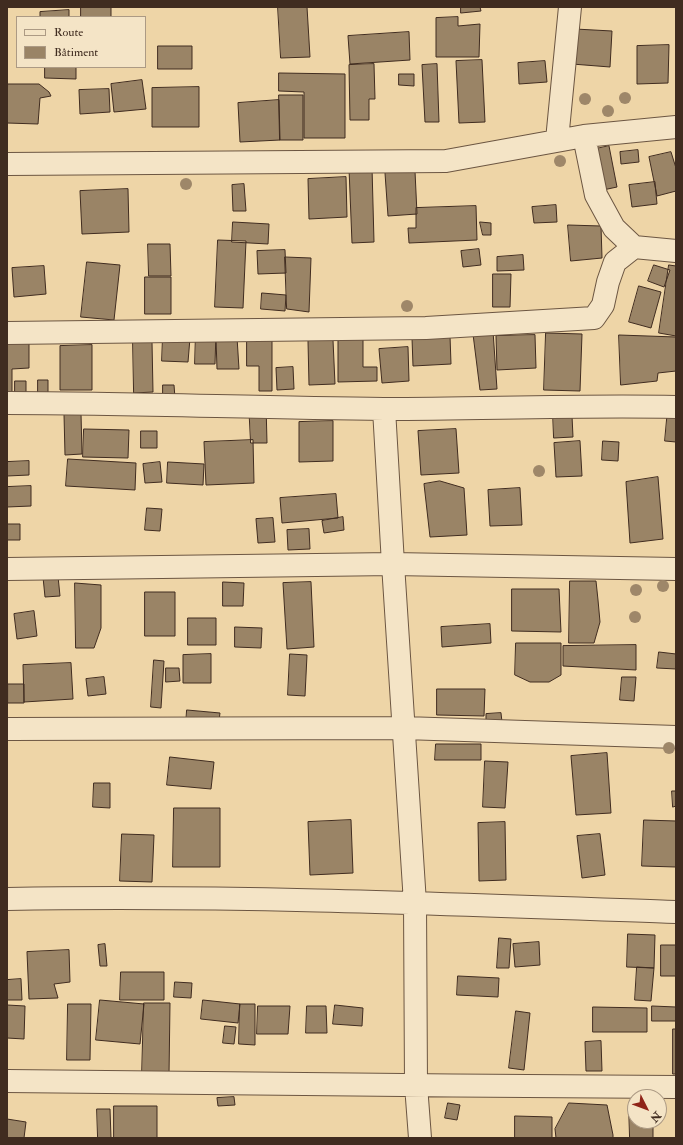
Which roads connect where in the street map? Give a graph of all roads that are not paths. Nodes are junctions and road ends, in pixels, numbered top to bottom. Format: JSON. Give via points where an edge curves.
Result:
{"nodes":[{"id":1,"x":570,"y":7,"type":"edge"},
{"id":2,"x":676,"y":127,"type":"edge"},
{"id":3,"x":584,"y":136,"type":"junction"},
{"id":4,"x":557,"y":140,"type":"junction"},
{"id":5,"x":7,"y":164,"type":"edge"},
{"id":6,"x":634,"y":247,"type":"junction"},
{"id":7,"x":676,"y":251,"type":"edge"},
{"id":8,"x":7,"y":333,"type":"edge"},
{"id":9,"x":7,"y":403,"type":"edge"},
{"id":10,"x":676,"y":406,"type":"edge"},
{"id":11,"x":384,"y":409,"type":"junction"},
{"id":12,"x":393,"y":564,"type":"junction"},
{"id":13,"x":7,"y":569,"type":"edge"},
{"id":14,"x":676,"y":569,"type":"edge"},
{"id":15,"x":404,"y":728,"type":"junction"},
{"id":16,"x":7,"y":729,"type":"edge"},
{"id":17,"x":676,"y":737,"type":"edge"},
{"id":18,"x":7,"y":899,"type":"edge"},
{"id":19,"x":415,"y":903,"type":"junction"},
{"id":20,"x":676,"y":912,"type":"edge"},
{"id":21,"x":7,"y":1081,"type":"edge"},
{"id":22,"x":416,"y":1084,"type":"junction"},
{"id":23,"x":676,"y":1087,"type":"edge"},
{"id":24,"x":420,"y":1138,"type":"edge"}],
"edges":[{"from":1,"to":4,"type":"street"},
{"from":2,"to":3,"type":"street"},
{"from":3,"to":4,"type":"street"},
{"from":3,"to":6,"type":"street","via":[[596,195],[614,228]]},
{"from":4,"to":5,"type":"street","via":[[446,161]]},
{"from":6,"to":7,"type":"street"},
{"from":6,"to":8,"type":"street","via":[[616,262],[603,305],[594,318],[426,328]]},
{"from":9,"to":11,"type":"street"},
{"from":10,"to":11,"type":"street"},
{"from":11,"to":12,"type":"street"},
{"from":12,"to":13,"type":"street"},
{"from":12,"to":14,"type":"street"},
{"from":12,"to":15,"type":"street"},
{"from":15,"to":16,"type":"street"},
{"from":15,"to":17,"type":"street"},
{"from":15,"to":19,"type":"street"},
{"from":18,"to":19,"type":"street"},
{"from":19,"to":20,"type":"street"},
{"from":19,"to":22,"type":"street"},
{"from":21,"to":22,"type":"street"},
{"from":22,"to":23,"type":"street"},
{"from":22,"to":24,"type":"street"}]}
